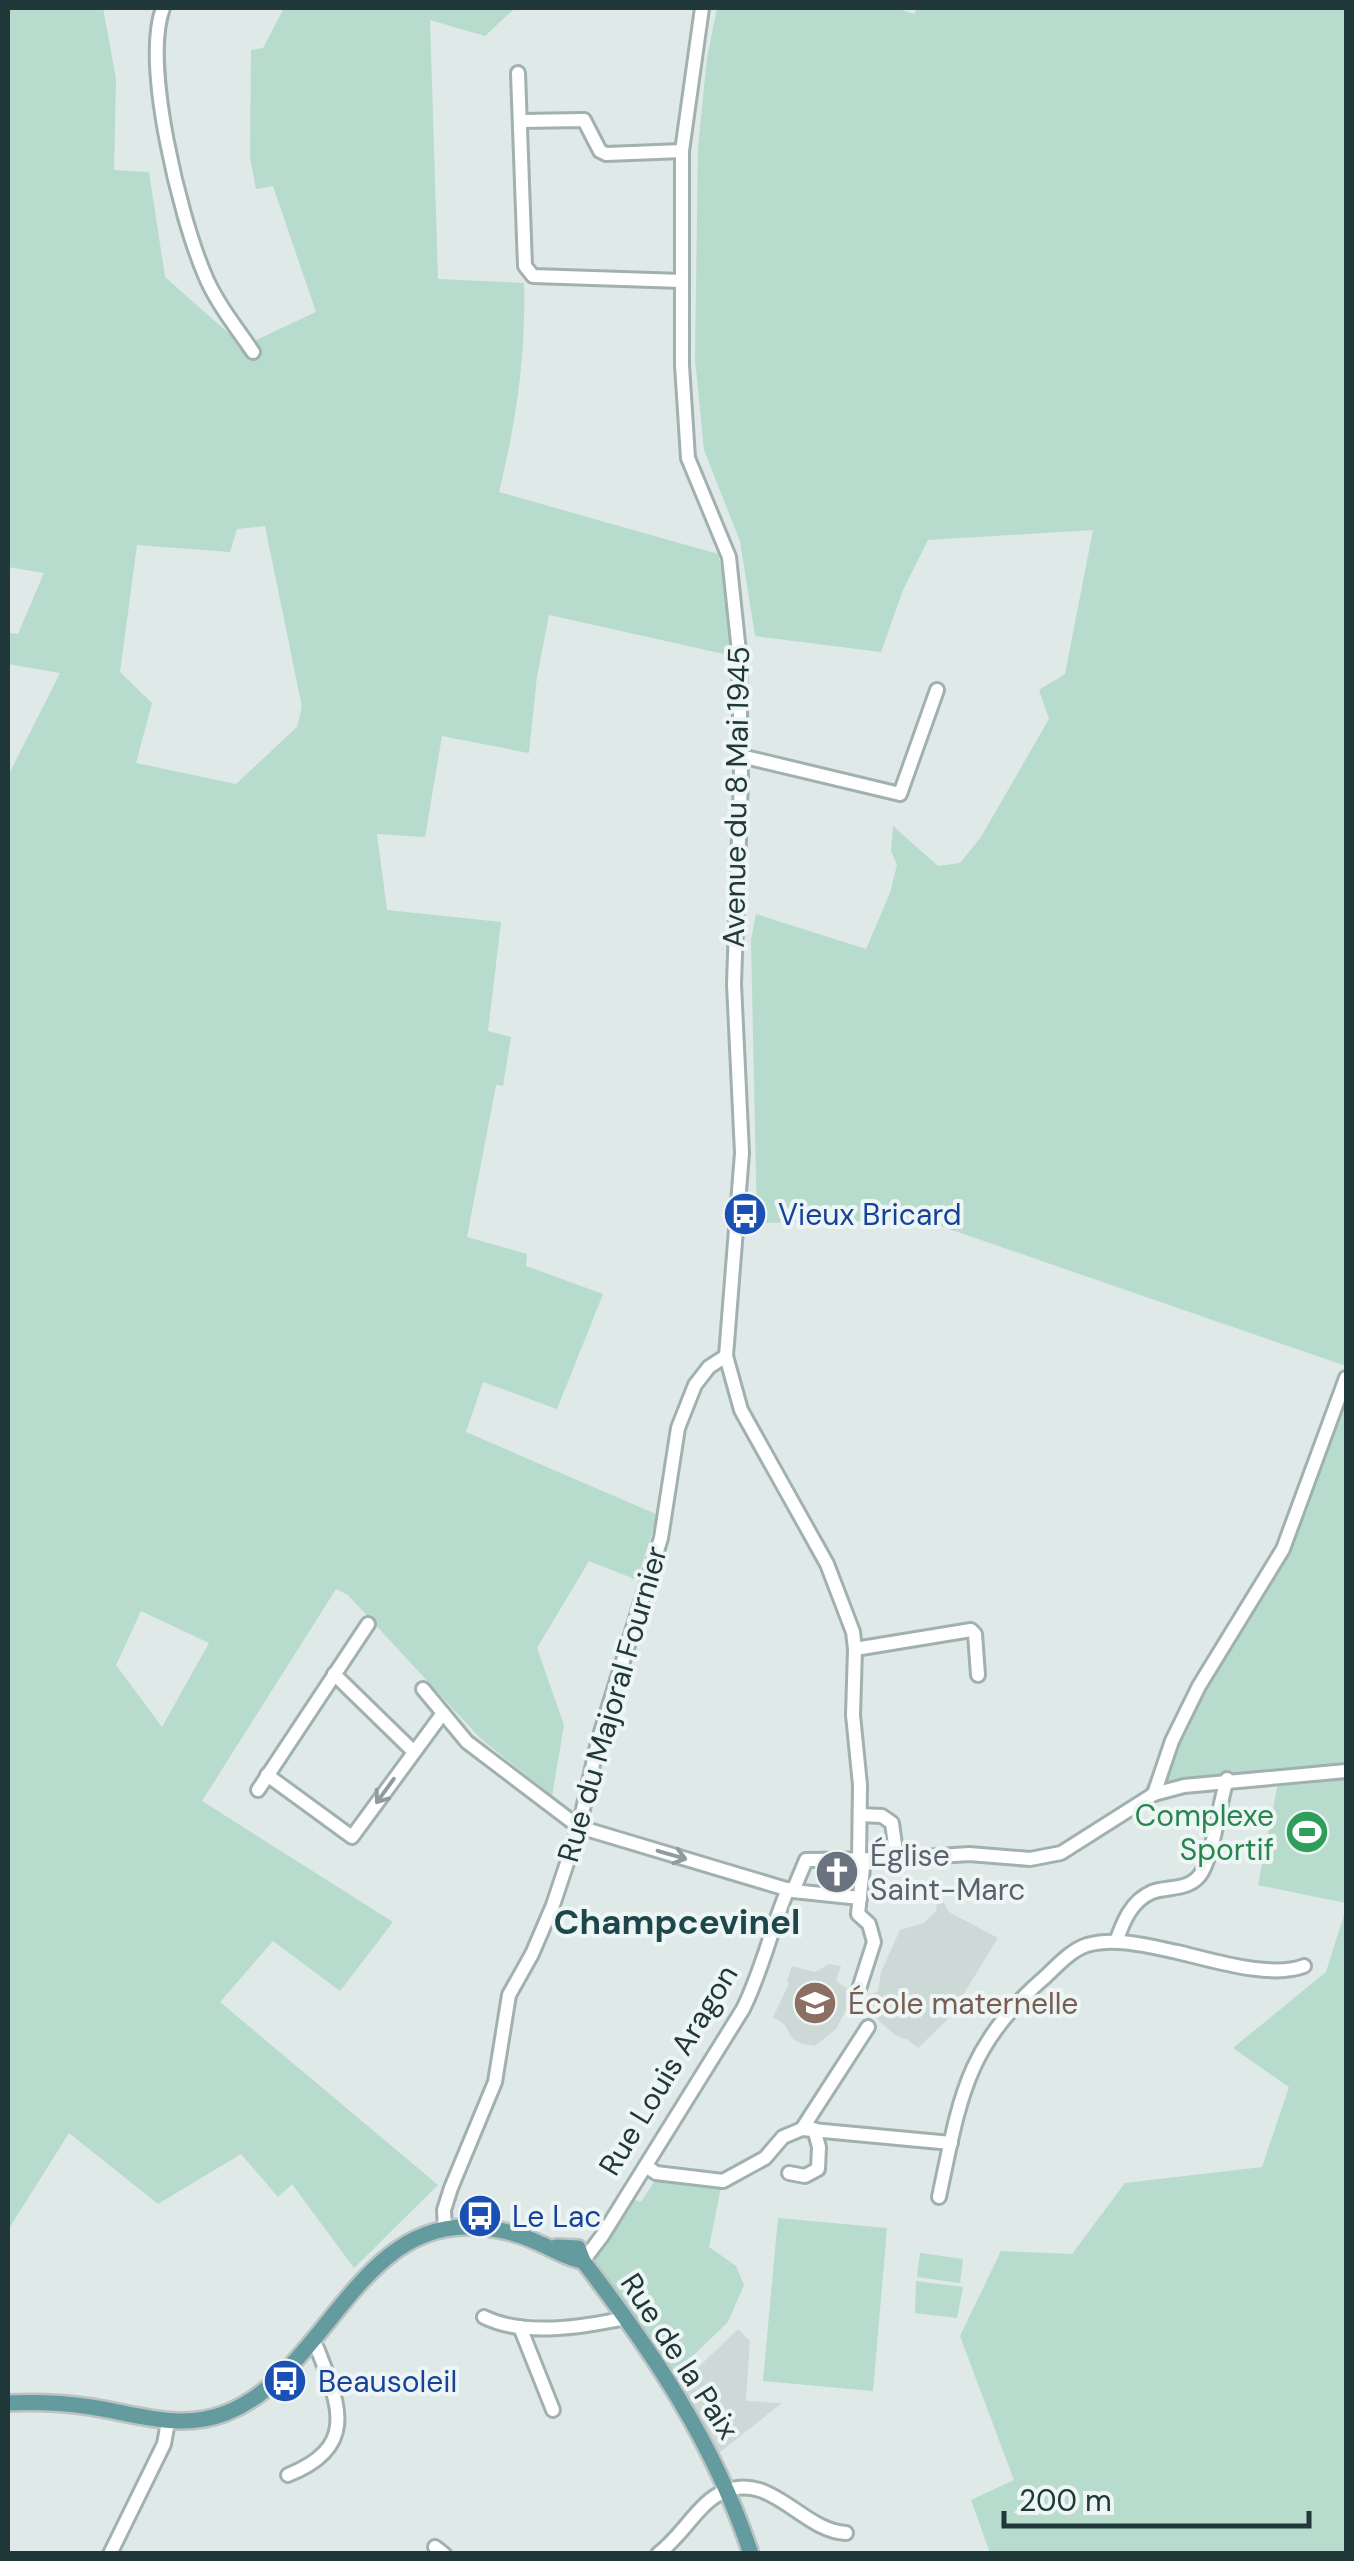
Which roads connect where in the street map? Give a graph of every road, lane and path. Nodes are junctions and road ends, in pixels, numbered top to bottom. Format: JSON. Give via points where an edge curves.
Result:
{"nodes":[{"id":1,"x":162,"y":8,"type":"edge"},
{"id":2,"x":702,"y":8,"type":"edge"},
{"id":3,"x":518,"y":72,"type":"dead end"},
{"id":4,"x":520,"y":121,"type":"junction"},
{"id":5,"x":682,"y":151,"type":"junction"},
{"id":6,"x":682,"y":282,"type":"junction"},
{"id":7,"x":253,"y":352,"type":"dead end"},
{"id":8,"x":936,"y":690,"type":"dead end"},
{"id":9,"x":741,"y":756,"type":"junction"},
{"id":10,"x":726,"y":1356,"type":"junction"},
{"id":11,"x":1346,"y":1378,"type":"edge"},
{"id":12,"x":368,"y":1624,"type":"dead end"},
{"id":13,"x":856,"y":1649,"type":"junction"},
{"id":14,"x":334,"y":1674,"type":"junction"},
{"id":15,"x":978,"y":1675,"type":"dead end"},
{"id":16,"x":424,"y":1689,"type":"dead end"},
{"id":17,"x":443,"y":1713,"type":"junction"},
{"id":18,"x":414,"y":1752,"type":"junction"},
{"id":19,"x":1346,"y":1772,"type":"edge"},
{"id":20,"x":267,"y":1774,"type":"junction"},
{"id":21,"x":1228,"y":1780,"type":"junction"},
{"id":22,"x":258,"y":1790,"type":"dead end"},
{"id":23,"x":1154,"y":1794,"type":"junction"},
{"id":24,"x":860,"y":1814,"type":"junction"},
{"id":25,"x":579,"y":1826,"type":"junction"},
{"id":26,"x":897,"y":1859,"type":"junction"},
{"id":27,"x":862,"y":1860,"type":"junction"},
{"id":28,"x":791,"y":1890,"type":"junction"},
{"id":29,"x":860,"y":1898,"type":"junction"},
{"id":30,"x":1116,"y":1942,"type":"junction"},
{"id":31,"x":1304,"y":1966,"type":"dead end"},
{"id":32,"x":857,"y":1995,"type":"dead end"},
{"id":33,"x":868,"y":2027,"type":"dead end"},
{"id":34,"x":808,"y":2129,"type":"junction"},
{"id":35,"x":950,"y":2143,"type":"junction"},
{"id":36,"x":646,"y":2166,"type":"junction"},
{"id":37,"x":789,"y":2174,"type":"dead end"},
{"id":38,"x":939,"y":2197,"type":"dead end"},
{"id":39,"x":445,"y":2229,"type":"junction"},
{"id":40,"x":581,"y":2254,"type":"junction"},
{"id":41,"x":484,"y":2316,"type":"dead end"},
{"id":42,"x":626,"y":2318,"type":"junction"},
{"id":43,"x":520,"y":2328,"type":"junction"},
{"id":44,"x":312,"y":2343,"type":"junction"},
{"id":45,"x":8,"y":2403,"type":"edge"},
{"id":46,"x":554,"y":2410,"type":"dead end"},
{"id":47,"x":168,"y":2422,"type":"junction"},
{"id":48,"x":288,"y":2475,"type":"dead end"},
{"id":49,"x":728,"y":2490,"type":"junction"},
{"id":50,"x":846,"y":2534,"type":"dead end"},
{"id":51,"x":110,"y":2554,"type":"edge"},
{"id":52,"x":658,"y":2554,"type":"edge"},
{"id":53,"x":751,"y":2554,"type":"edge"}],
"edges":[{"from":1,"to":7,"type":"street","via":[[156,85],[182,202],[204,274]]},
{"from":2,"to":5,"type":"street","name":"Avenue du 8 Mai 1945"},
{"from":3,"to":4,"type":"street"},
{"from":4,"to":5,"type":"street","via":[[584,120],[606,154]]},
{"from":4,"to":6,"type":"street","via":[[528,273]]},
{"from":5,"to":6,"type":"street","name":"Avenue du 8 Mai 1945"},
{"from":6,"to":9,"type":"street","name":"Avenue du 8 Mai 1945","via":[[685,437],[729,557]]},
{"from":8,"to":9,"type":"street","via":[[900,794]]},
{"from":9,"to":10,"type":"street","name":"Avenue du 8 Mai 1945","via":[[734,984],[742,1153]]},
{"from":10,"to":13,"type":"street","via":[[749,1426],[827,1564]]},
{"from":10,"to":25,"type":"street","name":"Rue du Majoral Fournier","via":[[695,1386],[678,1428],[662,1538],[598,1742]]},
{"from":11,"to":23,"type":"street","via":[[1283,1549],[1199,1686]]},
{"from":12,"to":14,"type":"street"},
{"from":13,"to":15,"type":"street","via":[[971,1630]]},
{"from":13,"to":24,"type":"street"},
{"from":14,"to":18,"type":"street"},
{"from":14,"to":20,"type":"street"},
{"from":16,"to":17,"type":"street"},
{"from":17,"to":18,"type":"street"},
{"from":17,"to":25,"type":"street","via":[[467,1742]]},
{"from":18,"to":20,"type":"street","one_way":true,"via":[[352,1837]]},
{"from":19,"to":21,"type":"street"},
{"from":20,"to":22,"type":"street"},
{"from":21,"to":23,"type":"street"},
{"from":21,"to":30,"type":"street","via":[[1201,1874],[1182,1888],[1138,1901]]},
{"from":23,"to":26,"type":"street","via":[[1047,1858]]},
{"from":24,"to":26,"type":"street","via":[[892,1822]]},
{"from":24,"to":27,"type":"street"},
{"from":25,"to":28,"type":"street","one_way":true},
{"from":25,"to":39,"type":"street","name":"Rue du Majoral Fournier","via":[[553,1905],[509,1995],[495,2082],[451,2188]]},
{"from":26,"to":27,"type":"street"},
{"from":27,"to":28,"type":"street","name":"Rue Louis Aragon","via":[[806,1860]]},
{"from":27,"to":29,"type":"street"},
{"from":28,"to":29,"type":"street"},
{"from":28,"to":36,"type":"street","name":"Rue Louis Aragon","via":[[743,2009]]},
{"from":29,"to":32,"type":"street","via":[[858,1914],[874,1942]]},
{"from":30,"to":31,"type":"street","via":[[1284,1972]]},
{"from":30,"to":35,"type":"street","via":[[1073,1952],[998,2024],[964,2087]]},
{"from":33,"to":34,"type":"street"},
{"from":34,"to":35,"type":"street"},
{"from":34,"to":36,"type":"street","via":[[783,2137],[766,2158],[724,2181]]},
{"from":34,"to":37,"type":"street","via":[[819,2146],[818,2169]]},
{"from":35,"to":38,"type":"street"},
{"from":36,"to":40,"type":"street","name":"Rue Louis Aragon"},
{"from":39,"to":40,"type":"main road","via":[[494,2229],[570,2258]]},
{"from":39,"to":44,"type":"main road","via":[[381,2261]]},
{"from":40,"to":42,"type":"main road","name":"Rue de la Paix"},
{"from":41,"to":43,"type":"street"},
{"from":42,"to":43,"type":"street"},
{"from":42,"to":49,"type":"main road","name":"Rue de la Paix","via":[[678,2393]]},
{"from":43,"to":46,"type":"street"},
{"from":44,"to":47,"type":"main road","via":[[250,2401],[211,2418]]},
{"from":44,"to":48,"type":"street","via":[[338,2403],[338,2430],[325,2452]]},
{"from":45,"to":47,"type":"main road","via":[[86,2406]]},
{"from":47,"to":51,"type":"street","via":[[164,2444]]},
{"from":49,"to":50,"type":"street","via":[[768,2494]]},
{"from":49,"to":52,"type":"street"},
{"from":49,"to":53,"type":"main road","name":"Rue de la Paix"}]}
